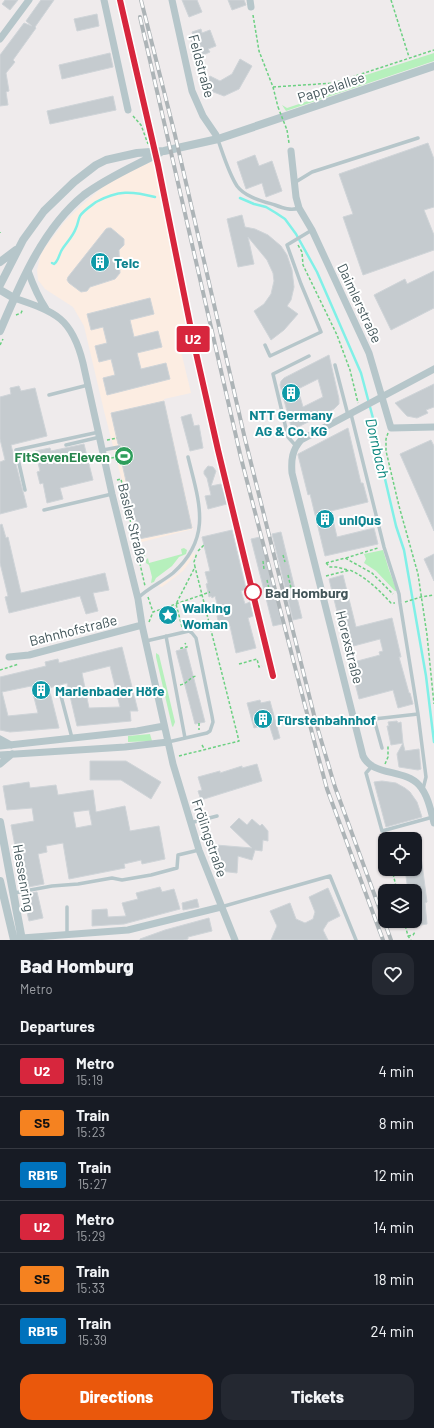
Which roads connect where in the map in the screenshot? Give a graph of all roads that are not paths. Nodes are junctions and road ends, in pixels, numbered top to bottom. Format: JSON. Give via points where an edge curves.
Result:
{"nodes":[{"id":1,"x":29,"y":0,"type":"edge"},
{"id":2,"x":104,"y":0,"type":"edge"},
{"id":3,"x":172,"y":0,"type":"edge"},
{"id":4,"x":0,"y":39,"type":"edge"},
{"id":5,"x":434,"y":66,"type":"edge"},
{"id":6,"x":128,"y":110,"type":"road end"},
{"id":7,"x":217,"y":137,"type":"junction"},
{"id":8,"x":418,"y":138,"type":"dead end"},
{"id":9,"x":164,"y":151,"type":"junction"},
{"id":10,"x":291,"y":151,"type":"road end"},
{"id":11,"x":294,"y":183,"type":"junction"},
{"id":12,"x":299,"y":208,"type":"junction"},
{"id":13,"x":312,"y":230,"type":"junction"},
{"id":14,"x":18,"y":249,"type":"junction"},
{"id":15,"x":0,"y":262,"type":"edge"},
{"id":16,"x":28,"y":271,"type":"junction"},
{"id":17,"x":0,"y":285,"type":"edge"},
{"id":18,"x":0,"y":290,"type":"edge"},
{"id":19,"x":14,"y":298,"type":"junction"},
{"id":20,"x":47,"y":309,"type":"junction"},
{"id":21,"x":0,"y":331,"type":"edge"},
{"id":22,"x":265,"y":345,"type":"dead end"},
{"id":23,"x":309,"y":356,"type":"dead end"},
{"id":24,"x":335,"y":365,"type":"dead end"},
{"id":25,"x":434,"y":369,"type":"edge"},
{"id":26,"x":88,"y":386,"type":"junction"},
{"id":27,"x":49,"y":394,"type":"dead end"},
{"id":28,"x":382,"y":397,"type":"junction"},
{"id":29,"x":349,"y":415,"type":"junction"},
{"id":30,"x":434,"y":427,"type":"edge"},
{"id":31,"x":99,"y":434,"type":"junction"},
{"id":32,"x":66,"y":445,"type":"dead end"},
{"id":33,"x":296,"y":446,"type":"junction"},
{"id":34,"x":118,"y":447,"type":"dead end"},
{"id":35,"x":102,"y":450,"type":"junction"},
{"id":36,"x":188,"y":457,"type":"dead end"},
{"id":37,"x":25,"y":490,"type":"dead end"},
{"id":38,"x":112,"y":494,"type":"junction"},
{"id":39,"x":44,"y":510,"type":"dead end"},
{"id":40,"x":138,"y":599,"type":"junction"},
{"id":41,"x":145,"y":624,"type":"junction"},
{"id":42,"x":166,"y":636,"type":"junction"},
{"id":43,"x":149,"y":640,"type":"junction"},
{"id":44,"x":9,"y":657,"type":"dead end"},
{"id":45,"x":61,"y":696,"type":"dead end"},
{"id":46,"x":418,"y":714,"type":"junction"},
{"id":47,"x":164,"y":726,"type":"junction"},
{"id":48,"x":122,"y":733,"type":"junction"},
{"id":49,"x":185,"y":738,"type":"junction"},
{"id":50,"x":0,"y":739,"type":"edge"},
{"id":51,"x":72,"y":739,"type":"junction"},
{"id":52,"x":168,"y":742,"type":"junction"},
{"id":53,"x":11,"y":745,"type":"junction"},
{"id":54,"x":0,"y":746,"type":"edge"},
{"id":55,"x":125,"y":747,"type":"junction"},
{"id":56,"x":381,"y":747,"type":"road end"},
{"id":57,"x":12,"y":754,"type":"junction"},
{"id":58,"x":0,"y":755,"type":"edge"},
{"id":59,"x":0,"y":764,"type":"edge"},
{"id":60,"x":372,"y":766,"type":"junction"},
{"id":61,"x":423,"y":789,"type":"junction"},
{"id":62,"x":217,"y":816,"type":"dead end"},
{"id":63,"x":433,"y":820,"type":"edge"},
{"id":64,"x":0,"y":822,"type":"edge"},
{"id":65,"x":190,"y":823,"type":"junction"},
{"id":66,"x":199,"y":850,"type":"junction"},
{"id":67,"x":0,"y":881,"type":"edge"},
{"id":68,"x":14,"y":893,"type":"junction"},
{"id":69,"x":221,"y":906,"type":"junction"},
{"id":70,"x":67,"y":907,"type":"dead end"},
{"id":71,"x":67,"y":934,"type":"junction"},
{"id":72,"x":19,"y":939,"type":"edge"},
{"id":73,"x":235,"y":940,"type":"edge"},
{"id":74,"x":356,"y":940,"type":"edge"}],
"edges":[{"from":1,"to":4,"type":"street"},
{"from":2,"to":6,"type":"street"},
{"from":3,"to":7,"type":"street","name":"Feldstraße","via":[[192,91],[203,116]]},
{"from":5,"to":7,"type":"street","name":"Pappelallee"},
{"from":7,"to":9,"type":"street","name":"Pappelallee"},
{"from":7,"to":12,"type":"lane","via":[[237,186],[255,198],[287,209]]},
{"from":8,"to":11,"type":"lane","via":[[312,172]]},
{"from":9,"to":14,"type":"street","via":[[120,156],[96,165],[53,202]]},
{"from":9,"to":16,"type":"street","via":[[112,177],[72,205],[54,228]]},
{"from":10,"to":11,"type":"street","name":"Daimlerstraße"},
{"from":11,"to":12,"type":"street","name":"Daimlerstraße"},
{"from":12,"to":13,"type":"street","name":"Daimlerstraße"},
{"from":13,"to":22,"type":"lane","via":[[287,245],[321,332],[270,356]]},
{"from":13,"to":28,"type":"street","name":"Daimlerstraße","via":[[369,354]]},
{"from":14,"to":15,"type":"street"},
{"from":14,"to":17,"type":"street"},
{"from":16,"to":19,"type":"street"},
{"from":16,"to":20,"type":"street","via":[[33,287]]},
{"from":18,"to":19,"type":"street"},
{"from":19,"to":20,"type":"street","name":"Basler Straße"},
{"from":19,"to":21,"type":"street"},
{"from":20,"to":26,"type":"street","name":"Basler Straße","via":[[59,317],[75,338]]},
{"from":23,"to":33,"type":"lane","via":[[273,374],[288,437]]},
{"from":24,"to":29,"type":"lane"},
{"from":25,"to":28,"type":"street"},
{"from":26,"to":27,"type":"lane"},
{"from":26,"to":31,"type":"street","name":"Basler Straße"},
{"from":28,"to":29,"type":"street"},
{"from":28,"to":30,"type":"street","name":"Daimlerstraße","via":[[391,428]]},
{"from":29,"to":33,"type":"street","via":[[311,434]]},
{"from":29,"to":46,"type":"lane","via":[[399,594]]},
{"from":31,"to":32,"type":"lane"},
{"from":31,"to":35,"type":"street","name":"Basler Straße"},
{"from":31,"to":37,"type":"lane","via":[[16,450]]},
{"from":33,"to":60,"type":"street","name":"Horexstraße","via":[[292,455],[292,473],[363,756]]},
{"from":34,"to":35,"type":"lane"},
{"from":35,"to":38,"type":"street","name":"Basler Straße"},
{"from":36,"to":40,"type":"lane","via":[[200,507],[199,530],[195,543],[180,566],[164,580],[146,590]]},
{"from":38,"to":39,"type":"lane"},
{"from":38,"to":40,"type":"street","name":"Basler Straße"},
{"from":40,"to":41,"type":"street","name":"Basler Straße"},
{"from":41,"to":43,"type":"street","name":"Basler Straße"},
{"from":41,"to":44,"type":"street","name":"Bahnhofstraße","via":[[29,655]]},
{"from":42,"to":43,"type":"lane"},
{"from":42,"to":49,"type":"lane"},
{"from":42,"to":49,"type":"lane","via":[[189,631],[196,638],[212,716],[210,731]]},
{"from":43,"to":47,"type":"street","name":"Basler Straße"},
{"from":45,"to":51,"type":"lane"},
{"from":46,"to":56,"type":"lane","via":[[374,719]]},
{"from":46,"to":61,"type":"lane","via":[[426,777]]},
{"from":47,"to":48,"type":"street"},
{"from":47,"to":52,"type":"street","name":"Basler Straße"},
{"from":48,"to":51,"type":"street"},
{"from":48,"to":55,"type":"street"},
{"from":49,"to":52,"type":"lane"},
{"from":50,"to":53,"type":"street"},
{"from":51,"to":53,"type":"street"},
{"from":52,"to":55,"type":"street"},
{"from":52,"to":65,"type":"street","name":"Frölingstraße"},
{"from":53,"to":54,"type":"street"},
{"from":55,"to":57,"type":"street"},
{"from":57,"to":58,"type":"street"},
{"from":57,"to":59,"type":"street"},
{"from":60,"to":61,"type":"street","via":[[410,778]]},
{"from":60,"to":63,"type":"lane","via":[[366,774],[382,831]]},
{"from":61,"to":63,"type":"street"},
{"from":62,"to":65,"type":"lane"},
{"from":64,"to":68,"type":"street","name":"Hessenring"},
{"from":65,"to":66,"type":"street","name":"Frölingstraße"},
{"from":66,"to":68,"type":"lane","via":[[178,855],[177,868],[151,875],[122,880],[112,878]]},
{"from":66,"to":69,"type":"street","name":"Frölingstraße"},
{"from":67,"to":72,"type":"street","name":"Hessenring"},
{"from":68,"to":72,"type":"street","name":"Hessenring"},
{"from":69,"to":71,"type":"street","via":[[128,930]]},
{"from":69,"to":73,"type":"street","name":"Frölingstraße"},
{"from":69,"to":74,"type":"lane","via":[[330,876]]},
{"from":70,"to":71,"type":"lane"},
{"from":71,"to":72,"type":"street"}]}
